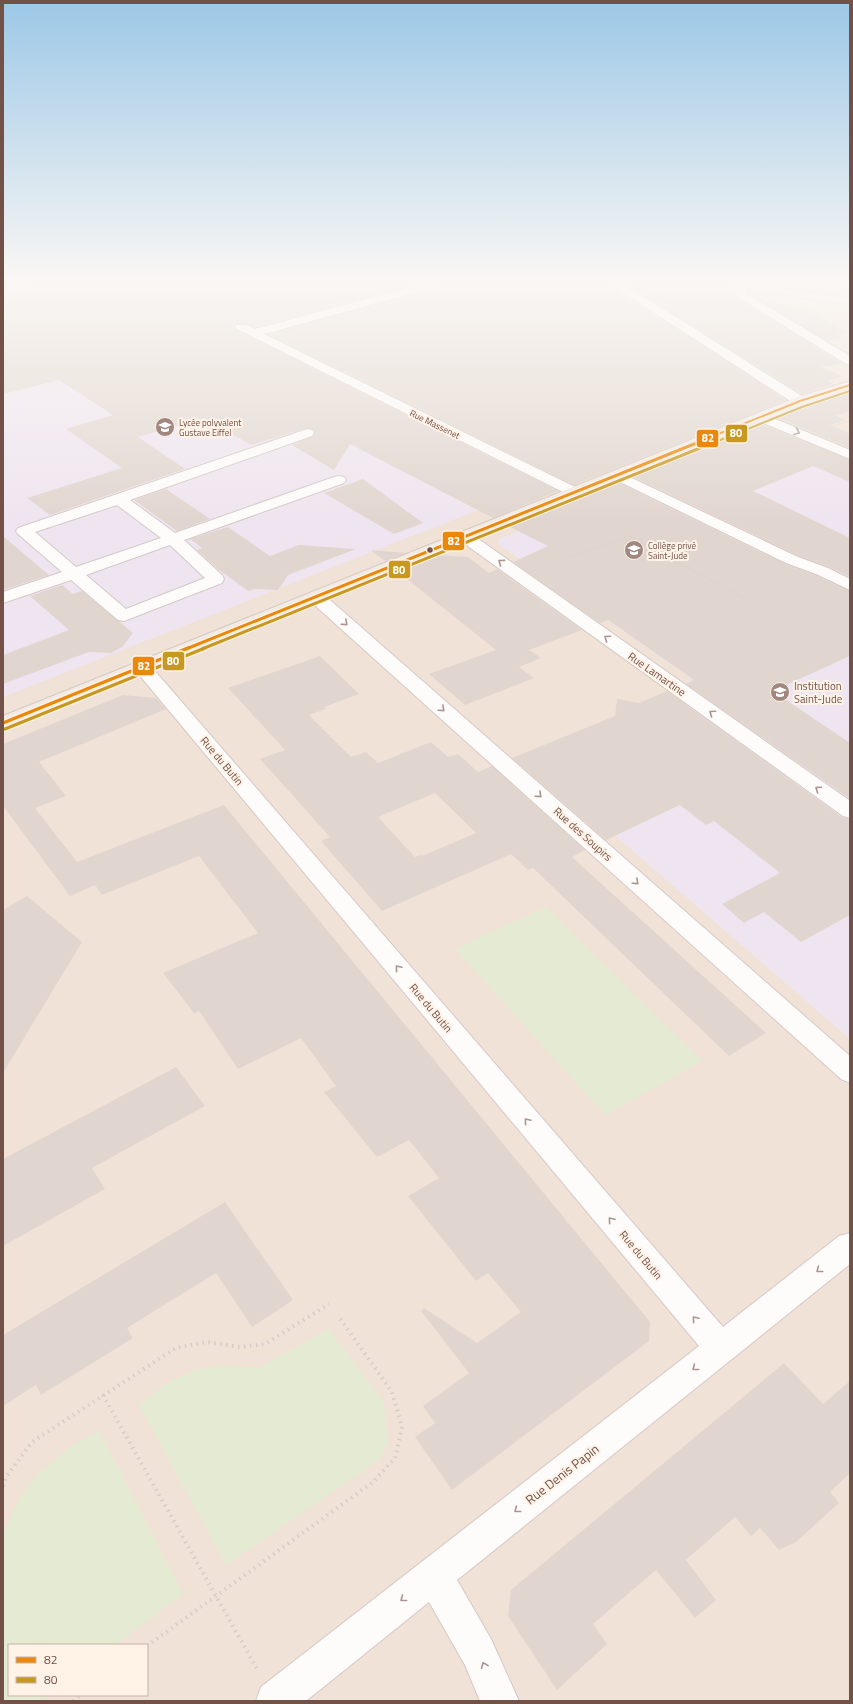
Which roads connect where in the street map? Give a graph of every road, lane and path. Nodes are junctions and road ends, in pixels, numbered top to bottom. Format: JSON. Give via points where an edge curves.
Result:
{"nodes":[{"id":1,"x":313,"y":363,"type":"edge"},
{"id":2,"x":739,"y":363,"type":"edge"},
{"id":3,"x":850,"y":385,"type":"edge"},
{"id":4,"x":800,"y":402,"type":"junction"},
{"id":5,"x":843,"y":414,"type":"dead end"},
{"id":6,"x":761,"y":417,"type":"junction"},
{"id":7,"x":850,"y":417,"type":"edge"},
{"id":8,"x":307,"y":433,"type":"dead end"},
{"id":9,"x":850,"y":455,"type":"edge"},
{"id":10,"x":617,"y":475,"type":"junction"},
{"id":11,"x":339,"y":480,"type":"dead end"},
{"id":12,"x":574,"y":492,"type":"junction"},
{"id":13,"x":119,"y":499,"type":"junction"},
{"id":14,"x":464,"y":536,"type":"junction"},
{"id":15,"x":173,"y":539,"type":"junction"},
{"id":16,"x":73,"y":574,"type":"junction"},
{"id":17,"x":520,"y":576,"type":"junction"},
{"id":18,"x":850,"y":585,"type":"edge"},
{"id":19,"x":316,"y":597,"type":"junction"},
{"id":20,"x":3,"y":598,"type":"edge"},
{"id":21,"x":746,"y":599,"type":"dead end"},
{"id":22,"x":142,"y":668,"type":"junction"},
{"id":23,"x":3,"y":723,"type":"edge"},
{"id":24,"x":850,"y":811,"type":"edge"},
{"id":25,"x":850,"y":1072,"type":"edge"},
{"id":26,"x":850,"y":1246,"type":"edge"},
{"id":27,"x":329,"y":1304,"type":"dead end"},
{"id":28,"x":339,"y":1317,"type":"dead end"},
{"id":29,"x":721,"y":1348,"type":"junction"},
{"id":30,"x":103,"y":1396,"type":"junction"},
{"id":31,"x":3,"y":1486,"type":"edge"},
{"id":32,"x":434,"y":1575,"type":"junction"},
{"id":33,"x":216,"y":1596,"type":"junction"},
{"id":34,"x":148,"y":1645,"type":"edge"},
{"id":35,"x":267,"y":1688,"type":"edge"},
{"id":36,"x":500,"y":1701,"type":"edge"}],
"edges":[{"from":1,"to":12,"type":"street","name":"Rue Massenet"},
{"from":2,"to":4,"type":"street"},
{"from":3,"to":4,"type":"main road"},
{"from":4,"to":6,"type":"main road"},
{"from":5,"to":7,"type":"path"},
{"from":6,"to":9,"type":"street","one_way":true},
{"from":6,"to":10,"type":"main road"},
{"from":8,"to":13,"type":"street"},
{"from":10,"to":12,"type":"main road"},
{"from":10,"to":18,"type":"street","via":[[792,560]]},
{"from":11,"to":15,"type":"street"},
{"from":12,"to":14,"type":"main road"},
{"from":13,"to":15,"type":"street"},
{"from":13,"to":16,"type":"street","via":[[24,531]]},
{"from":17,"to":14,"type":"street","name":"Rue Lamartine","one_way":true},
{"from":14,"to":19,"type":"main road"},
{"from":15,"to":16,"type":"street"},
{"from":15,"to":16,"type":"street","via":[[216,579],[124,616]]},
{"from":16,"to":20,"type":"street"},
{"from":17,"to":21,"type":"path","via":[[630,536]]},
{"from":24,"to":17,"type":"street","name":"Rue Lamartine","one_way":true},
{"from":19,"to":22,"type":"main road"},
{"from":19,"to":25,"type":"street","name":"Rue des Soupirs","one_way":true},
{"from":22,"to":23,"type":"main road"},
{"from":29,"to":22,"type":"street","name":"Rue du Butin","one_way":true},
{"from":26,"to":29,"type":"street","name":"Rue Denis Papin","one_way":true},
{"from":27,"to":30,"type":"path","via":[[265,1344],[240,1347],[206,1342],[176,1348]]},
{"from":28,"to":33,"type":"path","via":[[392,1392],[402,1427],[395,1458],[373,1482]]},
{"from":29,"to":32,"type":"street","name":"Rue Denis Papin","one_way":true},
{"from":30,"to":31,"type":"path","via":[[32,1442],[6,1477]]},
{"from":30,"to":33,"type":"path"},
{"from":32,"to":35,"type":"street","name":"Rue Denis Papin","one_way":true},
{"from":36,"to":32,"type":"street","one_way":true,"via":[[478,1652]]},
{"from":33,"to":34,"type":"path"},
{"from":33,"to":35,"type":"path"}]}
